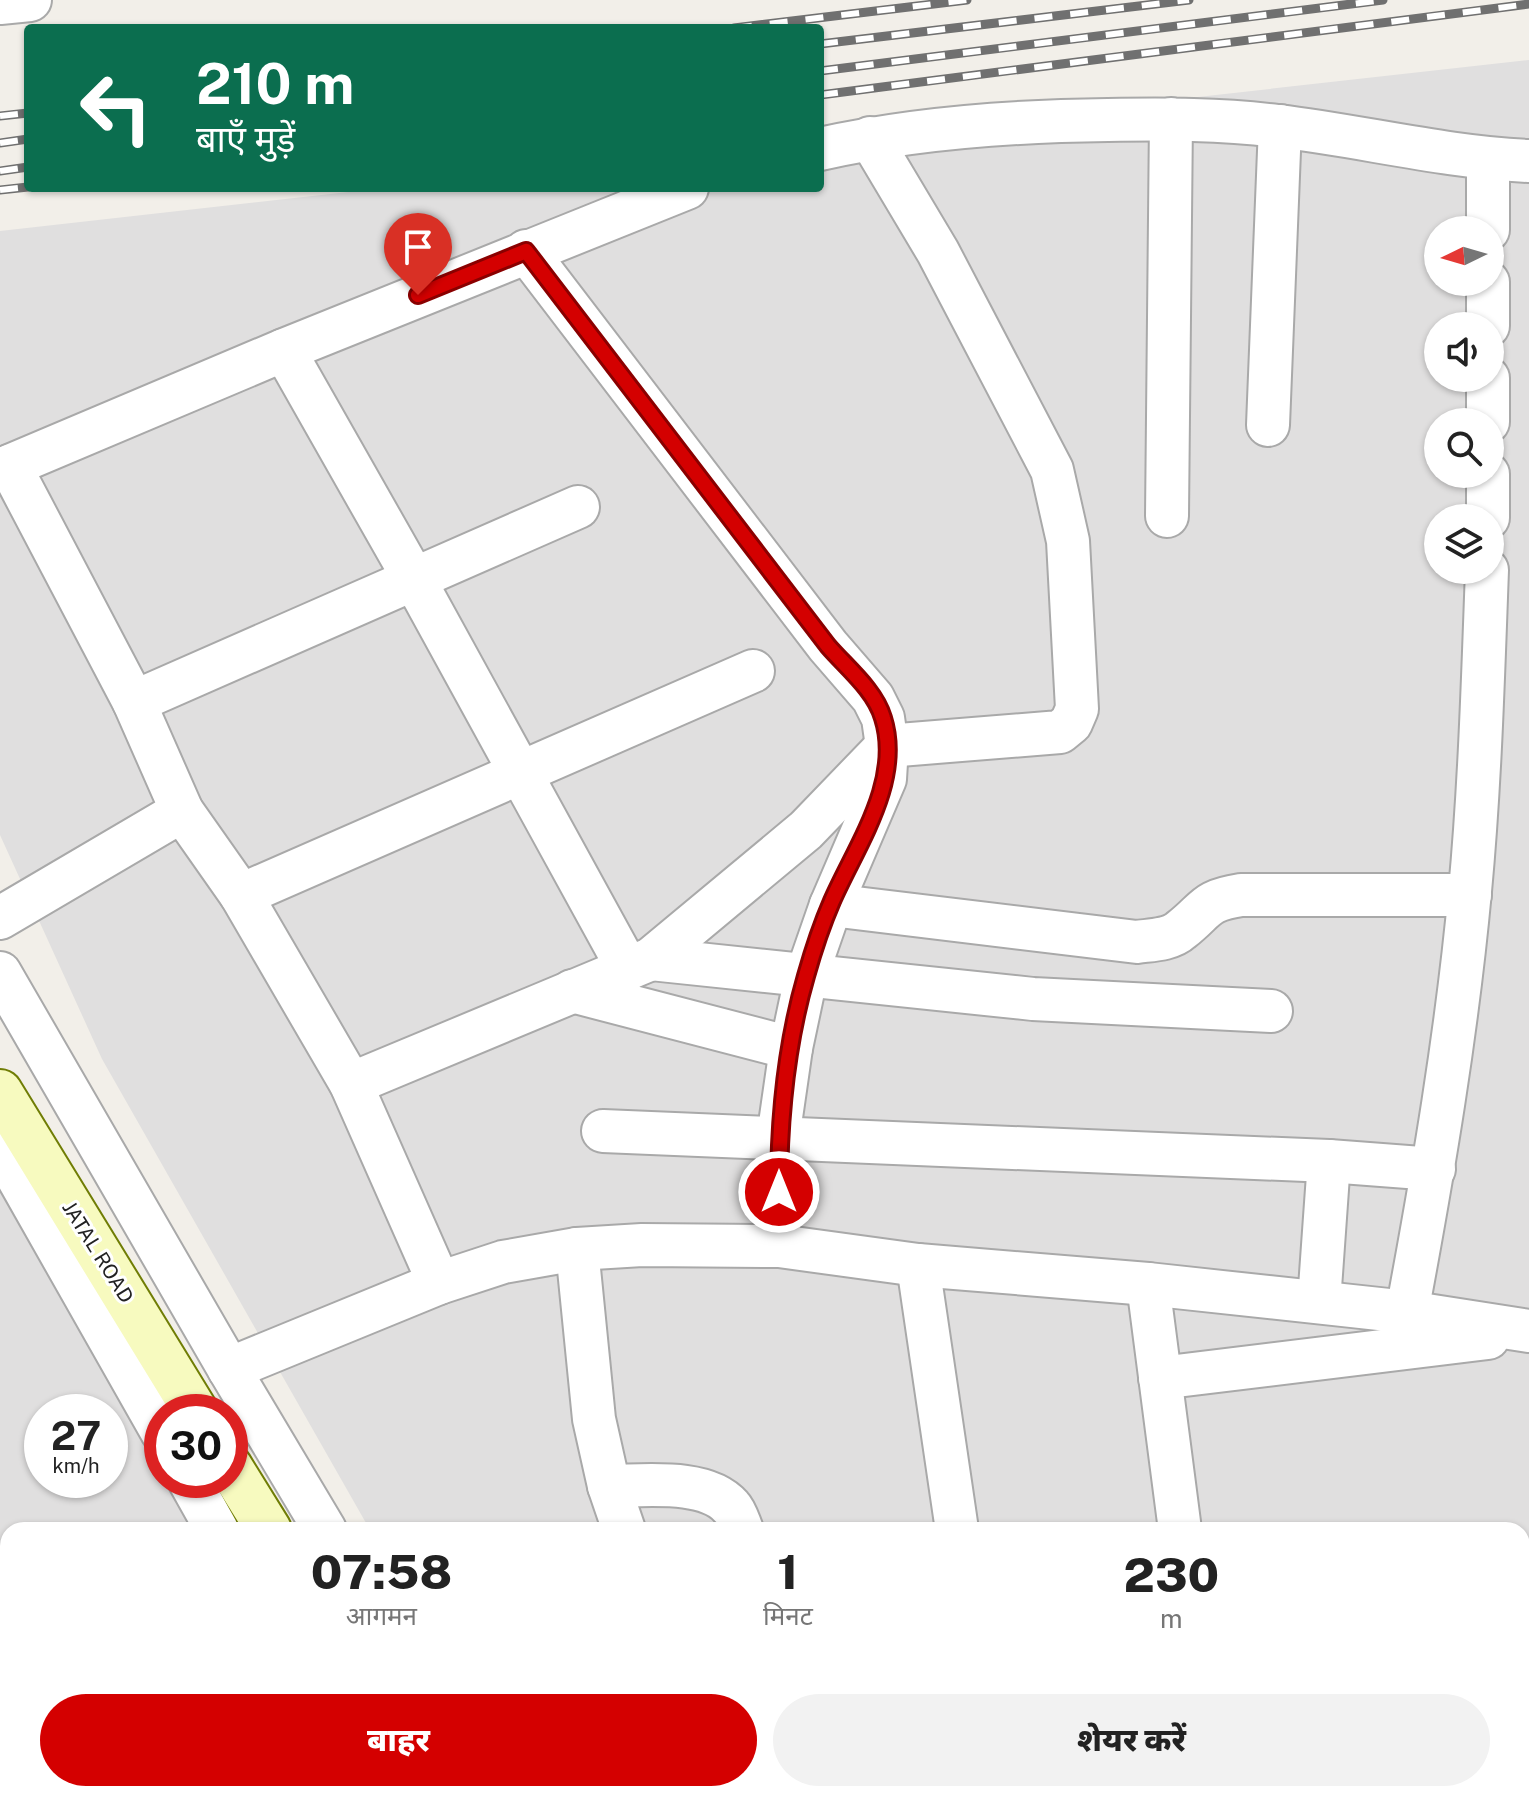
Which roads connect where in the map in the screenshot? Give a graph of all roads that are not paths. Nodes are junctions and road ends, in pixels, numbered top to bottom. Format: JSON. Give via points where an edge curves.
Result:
{"nodes":[{"id":1,"x":30,"y":0,"type":"edge"},
{"id":2,"x":0,"y":3,"type":"edge"},
{"id":3,"x":1171,"y":119,"type":"junction"},
{"id":4,"x":1280,"y":126,"type":"junction"},
{"id":5,"x":870,"y":138,"type":"junction"},
{"id":6,"x":824,"y":148,"type":"edge"},
{"id":7,"x":1488,"y":159,"type":"junction"},
{"id":8,"x":1529,"y":161,"type":"edge"},
{"id":9,"x":677,"y":192,"type":"edge"},
{"id":10,"x":1488,"y":216,"type":"edge"},
{"id":11,"x":526,"y":251,"type":"junction"},
{"id":12,"x":284,"y":350,"type":"junction"},
{"id":13,"x":1268,"y":425,"type":"dead end"},
{"id":14,"x":5,"y":468,"type":"edge"},
{"id":15,"x":578,"y":507,"type":"dead end"},
{"id":16,"x":1167,"y":516,"type":"dead end"},
{"id":17,"x":414,"y":579,"type":"junction"},
{"id":18,"x":1486,"y":584,"type":"edge"},
{"id":19,"x":753,"y":671,"type":"dead end"},
{"id":20,"x":134,"y":702,"type":"junction"},
{"id":21,"x":887,"y":746,"type":"junction"},
{"id":22,"x":521,"y":773,"type":"junction"},
{"id":23,"x":182,"y":811,"type":"junction"},
{"id":24,"x":241,"y":895,"type":"junction"},
{"id":25,"x":1470,"y":895,"type":"junction"},
{"id":26,"x":831,"y":905,"type":"junction"},
{"id":27,"x":0,"y":918,"type":"edge"},
{"id":28,"x":639,"y":964,"type":"junction"},
{"id":29,"x":0,"y":973,"type":"edge"},
{"id":30,"x":806,"y":977,"type":"junction"},
{"id":31,"x":572,"y":991,"type":"junction"},
{"id":32,"x":1271,"y":1011,"type":"dead end"},
{"id":33,"x":791,"y":1048,"type":"junction"},
{"id":34,"x":351,"y":1084,"type":"junction"},
{"id":35,"x":0,"y":1092,"type":"edge"},
{"id":36,"x":603,"y":1131,"type":"dead end"},
{"id":37,"x":778,"y":1138,"type":"junction"},
{"id":38,"x":0,"y":1146,"type":"edge"},
{"id":39,"x":1329,"y":1161,"type":"junction"},
{"id":40,"x":1434,"y":1169,"type":"junction"},
{"id":41,"x":779,"y":1246,"type":"junction"},
{"id":42,"x":577,"y":1249,"type":"junction"},
{"id":43,"x":918,"y":1265,"type":"junction"},
{"id":44,"x":439,"y":1283,"type":"junction"},
{"id":45,"x":1148,"y":1284,"type":"junction"},
{"id":46,"x":1319,"y":1302,"type":"junction"},
{"id":47,"x":1407,"y":1312,"type":"junction"},
{"id":48,"x":1529,"y":1332,"type":"edge"},
{"id":49,"x":229,"y":1369,"type":"junction"},
{"id":50,"x":1160,"y":1378,"type":"junction"},
{"id":51,"x":185,"y":1394,"type":"edge"},
{"id":52,"x":144,"y":1400,"type":"edge"},
{"id":53,"x":609,"y":1486,"type":"junction"},
{"id":54,"x":248,"y":1496,"type":"edge"},
{"id":55,"x":199,"y":1498,"type":"edge"},
{"id":56,"x":213,"y":1522,"type":"edge"},
{"id":57,"x":264,"y":1522,"type":"edge"},
{"id":58,"x":320,"y":1522,"type":"edge"},
{"id":59,"x":621,"y":1522,"type":"edge"},
{"id":60,"x":739,"y":1522,"type":"edge"},
{"id":61,"x":956,"y":1522,"type":"edge"},
{"id":62,"x":1179,"y":1522,"type":"edge"}],
"edges":[{"from":1,"to":2,"type":"street"},
{"from":3,"to":4,"type":"street"},
{"from":3,"to":5,"type":"street","via":[[1038,121]]},
{"from":3,"to":16,"type":"street"},
{"from":4,"to":7,"type":"street"},
{"from":4,"to":13,"type":"street"},
{"from":5,"to":6,"type":"street"},
{"from":5,"to":21,"type":"street","via":[[938,252],[1052,470],[1068,541],[1077,709],[1060,732]]},
{"from":7,"to":8,"type":"street"},
{"from":7,"to":10,"type":"street"},
{"from":9,"to":11,"type":"street"},
{"from":11,"to":12,"type":"street"},
{"from":11,"to":21,"type":"street","via":[[873,698]]},
{"from":12,"to":14,"type":"street"},
{"from":12,"to":17,"type":"street"},
{"from":14,"to":20,"type":"street"},
{"from":15,"to":17,"type":"street"},
{"from":17,"to":20,"type":"street"},
{"from":17,"to":22,"type":"street"},
{"from":18,"to":25,"type":"street"},
{"from":19,"to":22,"type":"street"},
{"from":20,"to":23,"type":"street"},
{"from":21,"to":26,"type":"street","via":[[885,779]]},
{"from":21,"to":28,"type":"street","via":[[806,830]]},
{"from":22,"to":24,"type":"street"},
{"from":22,"to":28,"type":"street"},
{"from":23,"to":24,"type":"street"},
{"from":23,"to":27,"type":"street"},
{"from":24,"to":34,"type":"street"},
{"from":25,"to":26,"type":"street","via":[[1241,895],[1201,909],[1179,932],[1137,942]]},
{"from":25,"to":40,"type":"street"},
{"from":26,"to":30,"type":"street"},
{"from":28,"to":30,"type":"street"},
{"from":28,"to":31,"type":"street"},
{"from":29,"to":49,"type":"street"},
{"from":30,"to":32,"type":"street","via":[[1033,999]]},
{"from":30,"to":33,"type":"street"},
{"from":31,"to":33,"type":"street"},
{"from":31,"to":34,"type":"street"},
{"from":33,"to":37,"type":"street"},
{"from":34,"to":44,"type":"street"},
{"from":35,"to":51,"type":"main road","name":"JATAL ROAD"},
{"from":36,"to":37,"type":"street"},
{"from":37,"to":39,"type":"street"},
{"from":37,"to":41,"type":"street"},
{"from":38,"to":52,"type":"street"},
{"from":39,"to":40,"type":"street"},
{"from":39,"to":46,"type":"street"},
{"from":40,"to":47,"type":"street"},
{"from":41,"to":42,"type":"street"},
{"from":41,"to":43,"type":"street"},
{"from":42,"to":44,"type":"street","via":[[503,1262]]},
{"from":42,"to":53,"type":"street","via":[[594,1419]]},
{"from":43,"to":45,"type":"street"},
{"from":43,"to":61,"type":"street"},
{"from":44,"to":49,"type":"street"},
{"from":45,"to":46,"type":"street"},
{"from":45,"to":50,"type":"street"},
{"from":46,"to":47,"type":"street"},
{"from":47,"to":48,"type":"street"},
{"from":48,"to":50,"type":"street"},
{"from":49,"to":58,"type":"street"},
{"from":50,"to":62,"type":"street"},
{"from":53,"to":59,"type":"street"},
{"from":53,"to":60,"type":"street","via":[[683,1486],[713,1494],[732,1507]]},
{"from":54,"to":57,"type":"main road"},
{"from":55,"to":56,"type":"street"}]}
